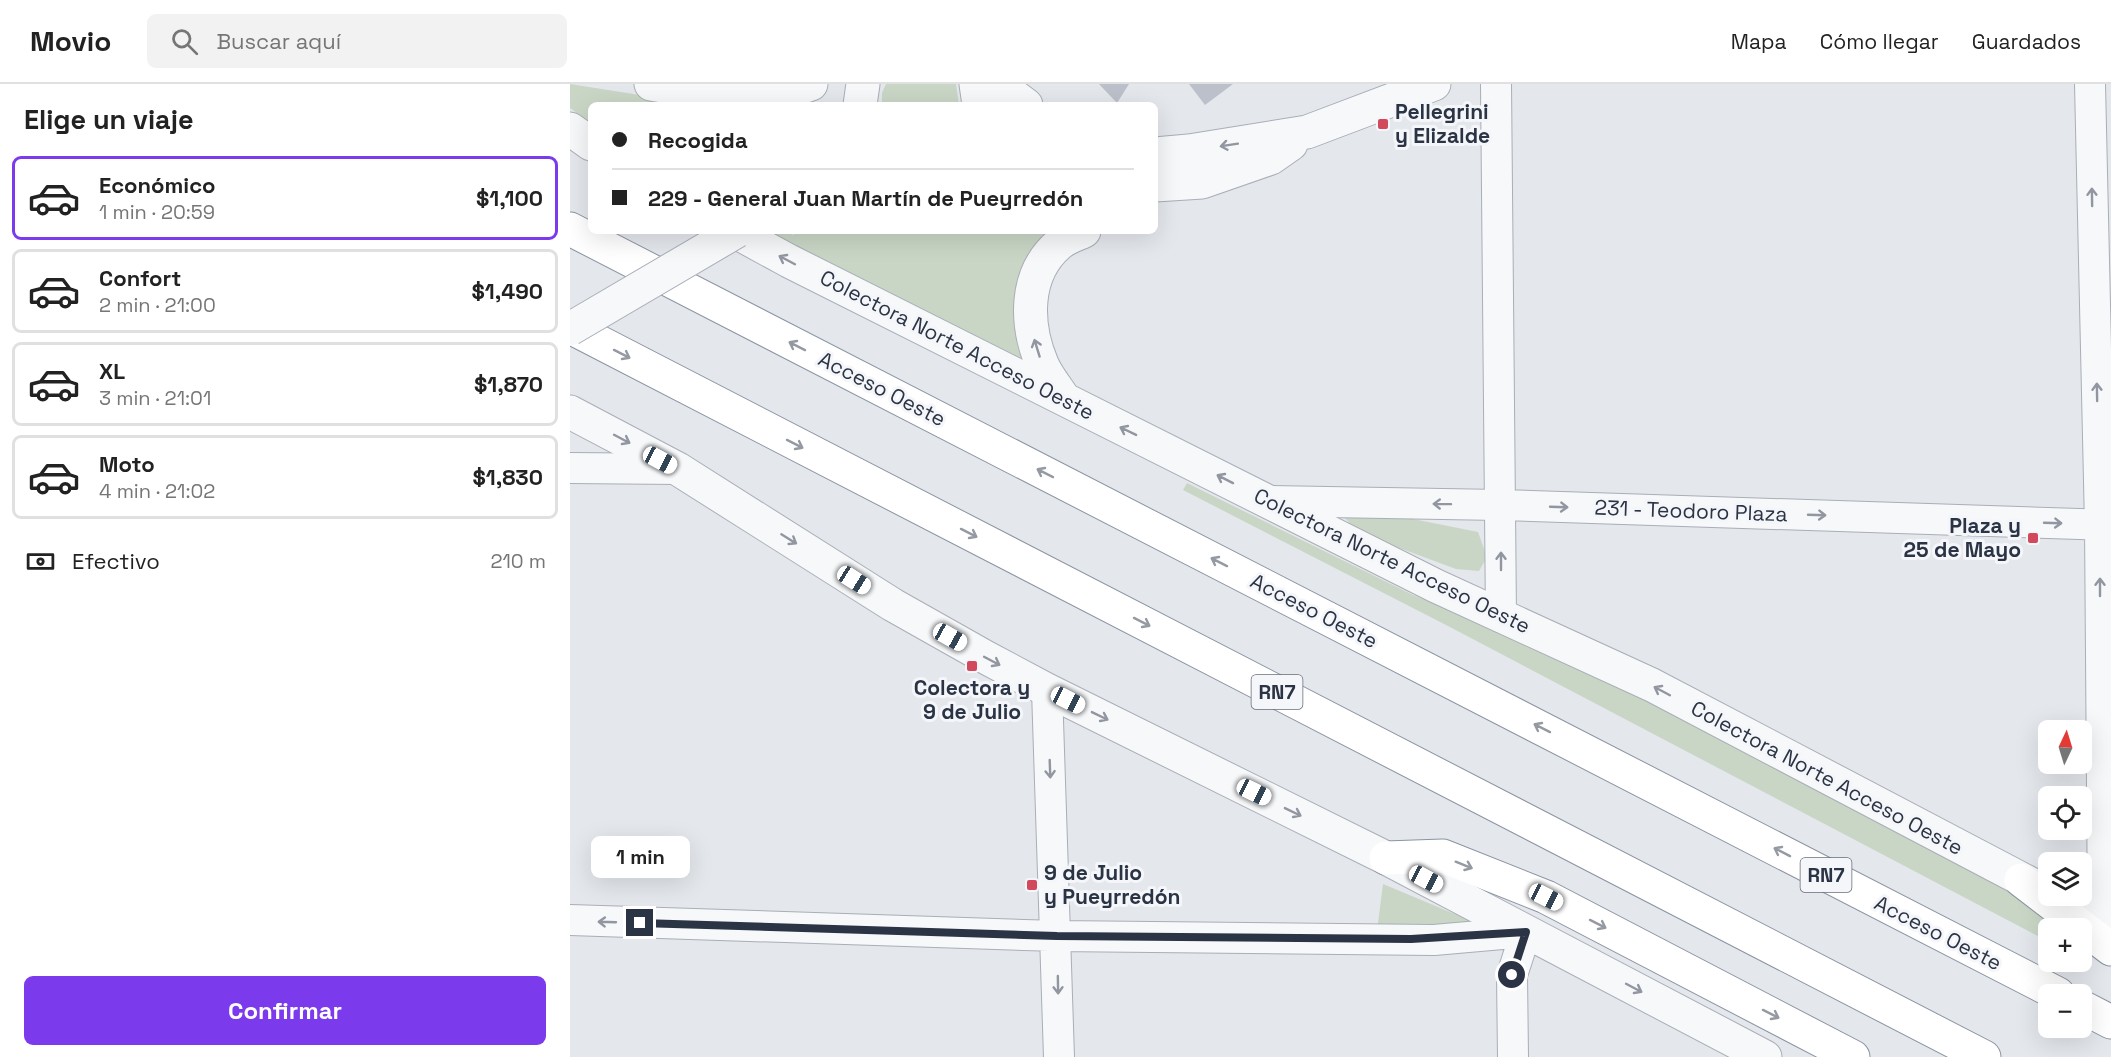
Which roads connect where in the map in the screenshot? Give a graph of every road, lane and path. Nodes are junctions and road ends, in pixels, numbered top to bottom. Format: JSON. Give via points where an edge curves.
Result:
{"nodes":[{"id":1,"x":651,"y":84,"type":"edge"},
{"id":2,"x":811,"y":84,"type":"edge"},
{"id":3,"x":976,"y":84,"type":"edge"},
{"id":4,"x":998,"y":84,"type":"edge"},
{"id":5,"x":1434,"y":84,"type":"edge"},
{"id":6,"x":1496,"y":84,"type":"edge"},
{"id":7,"x":2090,"y":84,"type":"edge"},
{"id":8,"x":979,"y":102,"type":"edge"},
{"id":9,"x":1022,"y":102,"type":"edge"},
{"id":10,"x":570,"y":129,"type":"edge"},
{"id":11,"x":1307,"y":132,"type":"junction"},
{"id":12,"x":588,"y":142,"type":"edge"},
{"id":13,"x":1158,"y":154,"type":"edge"},
{"id":14,"x":1202,"y":182,"type":"junction"},
{"id":15,"x":1158,"y":185,"type":"edge"},
{"id":16,"x":1158,"y":202,"type":"edge"},
{"id":17,"x":570,"y":229,"type":"edge"},
{"id":18,"x":731,"y":234,"type":"edge"},
{"id":19,"x":741,"y":234,"type":"edge"},
{"id":20,"x":1077,"y":234,"type":"edge"},
{"id":21,"x":570,"y":328,"type":"edge"},
{"id":22,"x":1064,"y":399,"type":"junction"},
{"id":23,"x":570,"y":412,"type":"edge"},
{"id":24,"x":570,"y":468,"type":"edge"},
{"id":25,"x":678,"y":469,"type":"junction"},
{"id":26,"x":1270,"y":501,"type":"junction"},
{"id":27,"x":1500,"y":505,"type":"junction"},
{"id":28,"x":2105,"y":525,"type":"edge"},
{"id":29,"x":1501,"y":617,"type":"junction"},
{"id":30,"x":1047,"y":690,"type":"junction"},
{"id":31,"x":1386,"y":858,"type":"junction"},
{"id":32,"x":2035,"y":887,"type":"edge"},
{"id":33,"x":2070,"y":906,"type":"edge"},
{"id":34,"x":570,"y":920,"type":"edge"},
{"id":35,"x":2108,"y":930,"type":"edge"},
{"id":36,"x":1526,"y":932,"type":"junction"},
{"id":37,"x":1057,"y":936,"type":"junction"},
{"id":38,"x":2039,"y":984,"type":"edge"},
{"id":39,"x":2092,"y":1012,"type":"edge"},
{"id":40,"x":2111,"y":1022,"type":"edge"},
{"id":41,"x":1059,"y":1057,"type":"edge"},
{"id":42,"x":1513,"y":1057,"type":"edge"},
{"id":43,"x":1765,"y":1057,"type":"edge"},
{"id":44,"x":1853,"y":1057,"type":"edge"},
{"id":45,"x":1984,"y":1057,"type":"edge"}],
"edges":[{"from":1,"to":2,"type":"street","via":[[746,97],[775,95]]},
{"from":3,"to":8,"type":"street"},
{"from":4,"to":9,"type":"street"},
{"from":5,"to":11,"type":"street"},
{"from":6,"to":27,"type":"street"},
{"from":28,"to":7,"type":"street","one_way":true},
{"from":10,"to":12,"type":"street"},
{"from":11,"to":13,"type":"street","one_way":true},
{"from":11,"to":14,"type":"street","via":[[1271,158]]},
{"from":14,"to":15,"type":"street"},
{"from":14,"to":16,"type":"street"},
{"from":38,"to":17,"type":"highway","name":"Acceso Oeste","number":"RN7","one_way":true},
{"from":18,"to":21,"type":"street","bridge":true},
{"from":22,"to":19,"type":"street","name":"Colectora Norte Acceso Oeste","one_way":true},
{"from":22,"to":20,"type":"street","one_way":true,"via":[[1042,366],[1033,337],[1030,306],[1034,280],[1043,261],[1060,242]]},
{"from":21,"to":45,"type":"highway","number":"RN7","one_way":true},
{"from":26,"to":22,"type":"street","name":"Colectora Norte Acceso Oeste","one_way":true},
{"from":23,"to":25,"type":"street","one_way":true},
{"from":24,"to":25,"type":"street"},
{"from":25,"to":30,"type":"street","one_way":true,"via":[[893,605]]},
{"from":27,"to":26,"type":"street","name":"231 - Teodoro Plaza","one_way":true},
{"from":26,"to":29,"type":"street","name":"Colectora Norte Acceso Oeste"},
{"from":27,"to":28,"type":"street","name":"231 - Teodoro Plaza","one_way":true},
{"from":29,"to":27,"type":"street","one_way":true},
{"from":35,"to":28,"type":"street","one_way":true},
{"from":32,"to":29,"type":"street","name":"Colectora Norte Acceso Oeste","one_way":true,"via":[[1652,685]]},
{"from":30,"to":31,"type":"street","one_way":true},
{"from":30,"to":37,"type":"street","one_way":true},
{"from":31,"to":36,"type":"street"},
{"from":31,"to":44,"type":"highway","one_way":true,"via":[[1443,856],[1546,897]]},
{"from":32,"to":35,"type":"highway"},
{"from":33,"to":35,"type":"street"},
{"from":37,"to":34,"type":"street","one_way":true},
{"from":36,"to":37,"type":"street","via":[[1434,940]]},
{"from":36,"to":42,"type":"street","via":[[1512,975]]},
{"from":36,"to":43,"type":"street","one_way":true},
{"from":37,"to":41,"type":"street","one_way":true},
{"from":39,"to":40,"type":"highway"}]}
